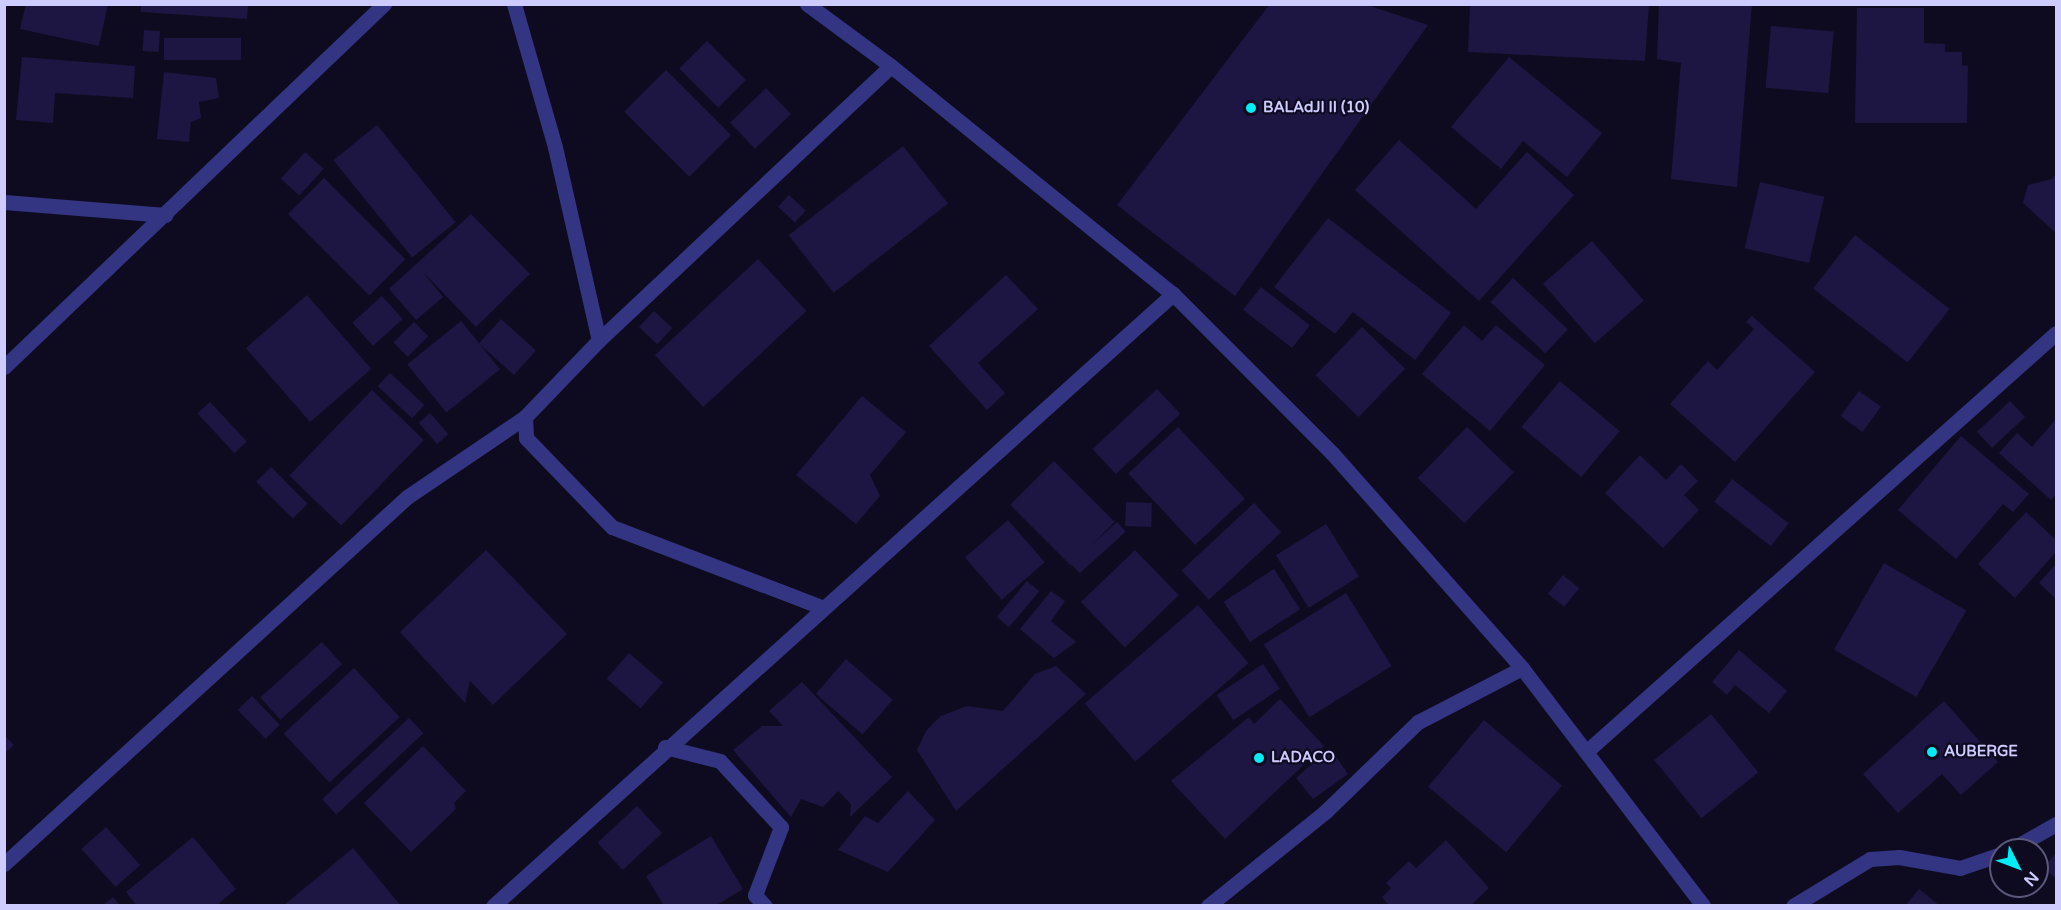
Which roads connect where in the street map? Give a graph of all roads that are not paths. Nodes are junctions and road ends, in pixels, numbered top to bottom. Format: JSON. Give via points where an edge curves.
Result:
{"nodes":[{"id":1,"x":384,"y":4,"type":"edge"},
{"id":2,"x":514,"y":4,"type":"edge"},
{"id":3,"x":807,"y":4,"type":"edge"},
{"id":4,"x":891,"y":66,"type":"junction"},
{"id":5,"x":4,"y":202,"type":"edge"},
{"id":6,"x":165,"y":215,"type":"junction"},
{"id":7,"x":1173,"y":294,"type":"junction"},
{"id":8,"x":2056,"y":333,"type":"edge"},
{"id":9,"x":599,"y":340,"type":"junction"},
{"id":10,"x":4,"y":368,"type":"edge"},
{"id":11,"x":525,"y":417,"type":"junction"},
{"id":12,"x":821,"y":607,"type":"junction"},
{"id":13,"x":1522,"y":668,"type":"junction"},
{"id":14,"x":665,"y":747,"type":"junction"},
{"id":15,"x":1587,"y":751,"type":"junction"},
{"id":16,"x":2056,"y":824,"type":"edge"},
{"id":17,"x":2031,"y":838,"type":"edge"},
{"id":18,"x":1989,"y":858,"type":"edge"},
{"id":19,"x":4,"y":864,"type":"edge"},
{"id":20,"x":493,"y":906,"type":"edge"},
{"id":21,"x":765,"y":906,"type":"edge"},
{"id":22,"x":1208,"y":906,"type":"edge"},
{"id":23,"x":1703,"y":906,"type":"edge"},
{"id":24,"x":1793,"y":906,"type":"edge"}],
"edges":[{"from":1,"to":6,"type":"street"},
{"from":2,"to":9,"type":"street","via":[[555,147]]},
{"from":3,"to":4,"type":"street"},
{"from":4,"to":7,"type":"street"},
{"from":4,"to":9,"type":"street"},
{"from":5,"to":6,"type":"street"},
{"from":6,"to":10,"type":"street"},
{"from":7,"to":12,"type":"street"},
{"from":7,"to":13,"type":"street","via":[[1332,453]]},
{"from":8,"to":15,"type":"street"},
{"from":9,"to":11,"type":"street"},
{"from":11,"to":12,"type":"street","via":[[526,438],[612,528]]},
{"from":11,"to":19,"type":"street","via":[[407,497]]},
{"from":12,"to":14,"type":"street"},
{"from":13,"to":15,"type":"street"},
{"from":13,"to":22,"type":"street","via":[[1418,722],[1326,811]]},
{"from":14,"to":20,"type":"street"},
{"from":14,"to":21,"type":"street","via":[[720,761],[781,827],[755,895]]},
{"from":15,"to":23,"type":"street"},
{"from":16,"to":17,"type":"street"},
{"from":18,"to":24,"type":"street","via":[[1960,868],[1899,857],[1870,860]]}]}
